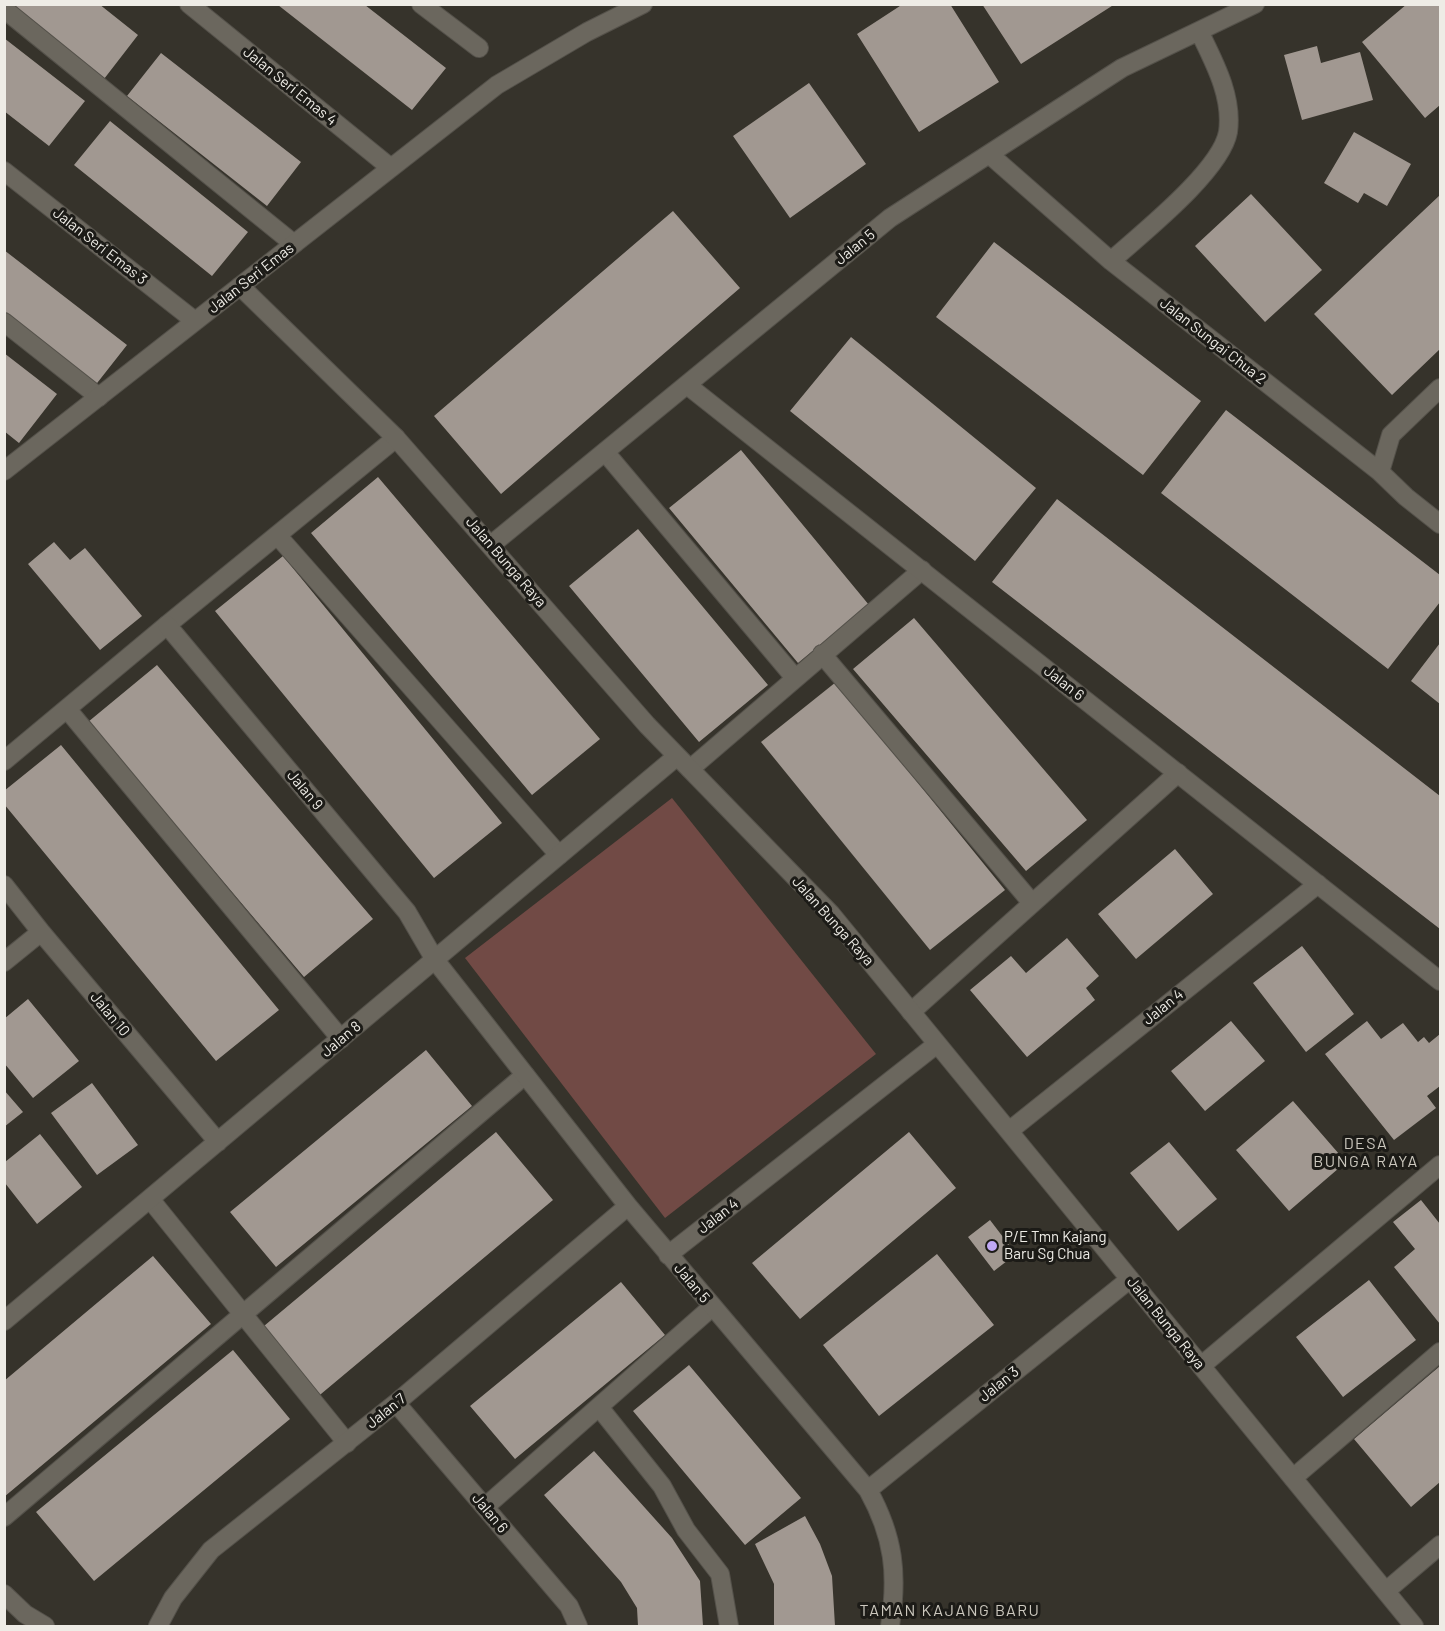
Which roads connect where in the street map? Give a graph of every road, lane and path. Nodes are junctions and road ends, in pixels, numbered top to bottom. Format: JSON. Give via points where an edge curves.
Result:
{"nodes":[{"id":1,"x":189,"y":4,"type":"edge"},
{"id":2,"x":421,"y":4,"type":"edge"},
{"id":3,"x":643,"y":4,"type":"edge"},
{"id":4,"x":1255,"y":4,"type":"edge"},
{"id":5,"x":4,"y":9,"type":"edge"},
{"id":6,"x":1199,"y":31,"type":"junction"},
{"id":7,"x":479,"y":48,"type":"dead end"},
{"id":8,"x":988,"y":154,"type":"junction"},
{"id":9,"x":391,"y":168,"type":"junction"},
{"id":10,"x":4,"y":171,"type":"edge"},
{"id":11,"x":294,"y":244,"type":"junction"},
{"id":12,"x":1111,"y":261,"type":"junction"},
{"id":13,"x":240,"y":286,"type":"junction"},
{"id":14,"x":195,"y":321,"type":"junction"},
{"id":15,"x":4,"y":322,"type":"edge"},
{"id":16,"x":687,"y":385,"type":"junction"},
{"id":17,"x":1440,"y":388,"type":"edge"},
{"id":18,"x":99,"y":397,"type":"junction"},
{"id":19,"x":396,"y":438,"type":"junction"},
{"id":20,"x":605,"y":452,"type":"junction"},
{"id":21,"x":4,"y":471,"type":"edge"},
{"id":22,"x":1380,"y":472,"type":"junction"},
{"id":23,"x":1440,"y":524,"type":"edge"},
{"id":24,"x":277,"y":536,"type":"junction"},
{"id":25,"x":491,"y":545,"type":"junction"},
{"id":26,"x":922,"y":570,"type":"junction"},
{"id":27,"x":167,"y":625,"type":"junction"},
{"id":28,"x":822,"y":654,"type":"junction"},
{"id":29,"x":795,"y":678,"type":"junction"},
{"id":30,"x":67,"y":709,"type":"junction"},
{"id":31,"x":4,"y":761,"type":"edge"},
{"id":32,"x":683,"y":763,"type":"junction"},
{"id":33,"x":1178,"y":773,"type":"junction"},
{"id":34,"x":560,"y":855,"type":"junction"},
{"id":35,"x":1318,"y":884,"type":"junction"},
{"id":36,"x":4,"y":885,"type":"edge"},
{"id":37,"x":1032,"y":903,"type":"junction"},
{"id":38,"x":41,"y":932,"type":"junction"},
{"id":39,"x":435,"y":960,"type":"junction"},
{"id":40,"x":4,"y":962,"type":"edge"},
{"id":41,"x":1440,"y":981,"type":"edge"},
{"id":42,"x":911,"y":1012,"type":"junction"},
{"id":43,"x":341,"y":1039,"type":"junction"},
{"id":44,"x":937,"y":1044,"type":"junction"},
{"id":45,"x":525,"y":1075,"type":"junction"},
{"id":46,"x":1009,"y":1131,"type":"junction"},
{"id":47,"x":218,"y":1142,"type":"junction"},
{"id":48,"x":1440,"y":1165,"type":"edge"},
{"id":49,"x":150,"y":1200,"type":"junction"},
{"id":50,"x":628,"y":1206,"type":"junction"},
{"id":51,"x":668,"y":1255,"type":"junction"},
{"id":52,"x":1130,"y":1279,"type":"junction"},
{"id":53,"x":712,"y":1307,"type":"junction"},
{"id":54,"x":243,"y":1314,"type":"junction"},
{"id":55,"x":4,"y":1321,"type":"edge"},
{"id":56,"x":1440,"y":1352,"type":"edge"},
{"id":57,"x":1201,"y":1366,"type":"junction"},
{"id":58,"x":396,"y":1403,"type":"junction"},
{"id":59,"x":599,"y":1407,"type":"junction"},
{"id":60,"x":347,"y":1443,"type":"junction"},
{"id":61,"x":1293,"y":1478,"type":"junction"},
{"id":62,"x":868,"y":1490,"type":"junction"},
{"id":63,"x":485,"y":1507,"type":"junction"},
{"id":64,"x":4,"y":1517,"type":"edge"},
{"id":65,"x":1440,"y":1545,"type":"edge"},
{"id":66,"x":1386,"y":1591,"type":"junction"},
{"id":67,"x":4,"y":1594,"type":"edge"},
{"id":68,"x":45,"y":1626,"type":"edge"},
{"id":69,"x":158,"y":1626,"type":"edge"},
{"id":70,"x":578,"y":1626,"type":"edge"},
{"id":71,"x":729,"y":1626,"type":"edge"},
{"id":72,"x":890,"y":1626,"type":"edge"},
{"id":73,"x":1414,"y":1626,"type":"edge"}],
"edges":[{"from":1,"to":9,"type":"street","name":"Jalan Seri Emas 4"},
{"from":2,"to":7,"type":"street"},
{"from":3,"to":9,"type":"street","name":"Jalan Seri Emas","via":[[497,85]]},
{"from":4,"to":6,"type":"street","name":"Jalan 5"},
{"from":5,"to":11,"type":"street"},
{"from":6,"to":8,"type":"street","name":"Jalan 5","via":[[1122,68]]},
{"from":6,"to":12,"type":"street","via":[[1227,99],[1228,133],[1214,162],[1186,194]]},
{"from":8,"to":12,"type":"street","name":"Jalan Sungai Chua 2"},
{"from":8,"to":16,"type":"street","name":"Jalan 5","via":[[890,218]]},
{"from":9,"to":11,"type":"street","name":"Jalan Seri Emas"},
{"from":10,"to":14,"type":"street","name":"Jalan Seri Emas 3"},
{"from":11,"to":13,"type":"street","name":"Jalan Seri Emas"},
{"from":12,"to":22,"type":"street","name":"Jalan Sungai Chua 2"},
{"from":13,"to":14,"type":"street","name":"Jalan Seri Emas"},
{"from":13,"to":19,"type":"street","name":"Jalan Bunga Raya"},
{"from":14,"to":18,"type":"street","name":"Jalan Seri Emas"},
{"from":15,"to":18,"type":"street"},
{"from":16,"to":20,"type":"street","name":"Jalan 5"},
{"from":16,"to":26,"type":"street","name":"Jalan 6"},
{"from":17,"to":22,"type":"street","via":[[1391,435]]},
{"from":18,"to":21,"type":"street","name":"Jalan Seri Emas"},
{"from":19,"to":24,"type":"street"},
{"from":19,"to":25,"type":"street","name":"Jalan Bunga Raya"},
{"from":20,"to":25,"type":"street","name":"Jalan 5"},
{"from":20,"to":29,"type":"street"},
{"from":22,"to":23,"type":"street","name":"Jalan Sungai Chua 2"},
{"from":24,"to":27,"type":"street"},
{"from":24,"to":34,"type":"street"},
{"from":25,"to":32,"type":"street","name":"Jalan Bunga Raya"},
{"from":26,"to":28,"type":"street","name":"Jalan 8"},
{"from":26,"to":33,"type":"street","name":"Jalan 6"},
{"from":27,"to":30,"type":"street"},
{"from":27,"to":39,"type":"street","name":"Jalan 9","via":[[407,912]]},
{"from":28,"to":29,"type":"street","name":"Jalan 8"},
{"from":28,"to":37,"type":"street"},
{"from":29,"to":32,"type":"street","name":"Jalan 8"},
{"from":30,"to":31,"type":"street"},
{"from":30,"to":43,"type":"street"},
{"from":32,"to":34,"type":"street","name":"Jalan 8"},
{"from":32,"to":42,"type":"street","name":"Jalan Bunga Raya","via":[[831,915]]},
{"from":33,"to":35,"type":"street","name":"Jalan 6"},
{"from":33,"to":37,"type":"street"},
{"from":34,"to":39,"type":"street","name":"Jalan 8"},
{"from":35,"to":41,"type":"street","name":"Jalan 6"},
{"from":35,"to":46,"type":"street","name":"Jalan 4"},
{"from":36,"to":38,"type":"street","name":"Jalan 10"},
{"from":37,"to":42,"type":"street"},
{"from":38,"to":40,"type":"street"},
{"from":38,"to":47,"type":"street","name":"Jalan 10"},
{"from":39,"to":43,"type":"street","name":"Jalan 8"},
{"from":39,"to":45,"type":"street","name":"Jalan 5"},
{"from":42,"to":44,"type":"street","name":"Jalan Bunga Raya"},
{"from":43,"to":47,"type":"street","name":"Jalan 8"},
{"from":44,"to":46,"type":"street","name":"Jalan Bunga Raya"},
{"from":44,"to":51,"type":"street","name":"Jalan 4"},
{"from":45,"to":50,"type":"street","name":"Jalan 5"},
{"from":45,"to":54,"type":"street"},
{"from":46,"to":52,"type":"street","name":"Jalan Bunga Raya"},
{"from":47,"to":49,"type":"street","name":"Jalan 8"},
{"from":48,"to":57,"type":"street"},
{"from":49,"to":54,"type":"street"},
{"from":49,"to":55,"type":"street","name":"Jalan 8"},
{"from":50,"to":51,"type":"street","name":"Jalan 5"},
{"from":50,"to":58,"type":"street","name":"Jalan 7"},
{"from":51,"to":53,"type":"street","name":"Jalan 5"},
{"from":52,"to":57,"type":"street","name":"Jalan Bunga Raya"},
{"from":52,"to":62,"type":"street","name":"Jalan 3"},
{"from":53,"to":59,"type":"street"},
{"from":53,"to":62,"type":"street","name":"Jalan 5"},
{"from":54,"to":60,"type":"street"},
{"from":54,"to":64,"type":"street"},
{"from":56,"to":61,"type":"street"},
{"from":57,"to":61,"type":"street","name":"Jalan Bunga Raya"},
{"from":58,"to":60,"type":"street","name":"Jalan 7"},
{"from":58,"to":63,"type":"street","name":"Jalan 6"},
{"from":59,"to":63,"type":"street"},
{"from":59,"to":71,"type":"street","via":[[662,1486],[686,1530],[720,1574]]},
{"from":60,"to":69,"type":"street","name":"Jalan 7","via":[[211,1550],[173,1598]]},
{"from":61,"to":66,"type":"street","name":"Jalan Bunga Raya"},
{"from":62,"to":72,"type":"street","name":"Jalan 5","via":[[890,1538],[894,1569]]},
{"from":63,"to":70,"type":"street","name":"Jalan 6","via":[[569,1606]]},
{"from":65,"to":66,"type":"street"},
{"from":66,"to":73,"type":"street","name":"Jalan Bunga Raya"},
{"from":67,"to":68,"type":"street"}]}
